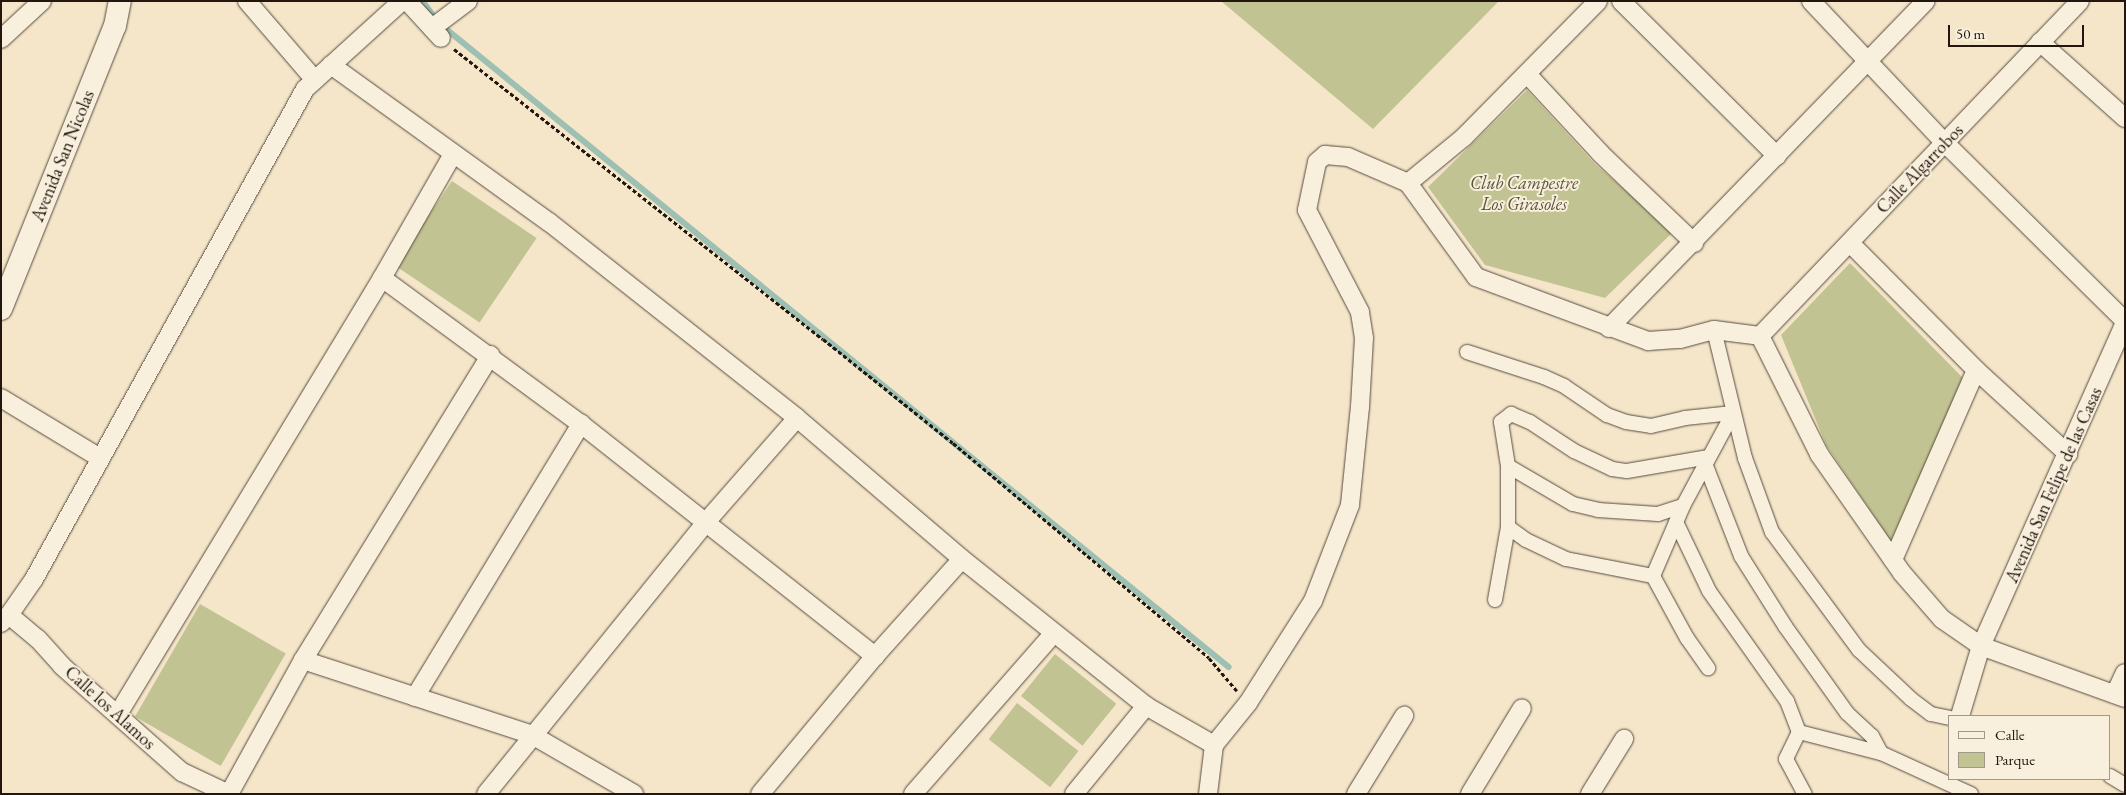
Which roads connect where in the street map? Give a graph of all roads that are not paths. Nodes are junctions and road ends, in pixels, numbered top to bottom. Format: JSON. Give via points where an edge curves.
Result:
{"nodes":[{"id":1,"x":42,"y":1,"type":"edge"},
{"id":2,"x":110,"y":1,"type":"edge"},
{"id":3,"x":120,"y":1,"type":"edge"},
{"id":4,"x":248,"y":1,"type":"edge"},
{"id":5,"x":402,"y":1,"type":"edge"},
{"id":6,"x":407,"y":1,"type":"edge"},
{"id":7,"x":468,"y":1,"type":"edge"},
{"id":8,"x":1598,"y":1,"type":"edge"},
{"id":9,"x":1621,"y":1,"type":"edge"},
{"id":10,"x":1810,"y":1,"type":"edge"},
{"id":11,"x":1926,"y":1,"type":"edge"},
{"id":12,"x":2080,"y":1,"type":"edge"},
{"id":13,"x":1,"y":39,"type":"edge"},
{"id":14,"x":2040,"y":42,"type":"junction"},
{"id":15,"x":1868,"y":60,"type":"junction"},
{"id":16,"x":331,"y":65,"type":"junction"},
{"id":17,"x":1527,"y":74,"type":"junction"},
{"id":18,"x":315,"y":80,"type":"junction"},
{"id":19,"x":2125,"y":118,"type":"edge"},
{"id":20,"x":1945,"y":143,"type":"junction"},
{"id":21,"x":453,"y":154,"type":"junction"},
{"id":22,"x":1777,"y":156,"type":"junction"},
{"id":23,"x":1408,"y":183,"type":"junction"},
{"id":24,"x":1694,"y":243,"type":"junction"},
{"id":25,"x":1850,"y":243,"type":"junction"},
{"id":26,"x":1,"y":275,"type":"edge"},
{"id":27,"x":382,"y":278,"type":"junction"},
{"id":28,"x":1,"y":309,"type":"edge"},
{"id":29,"x":2125,"y":322,"type":"edge"},
{"id":30,"x":1610,"y":328,"type":"junction"},
{"id":31,"x":1714,"y":330,"type":"junction"},
{"id":32,"x":1760,"y":336,"type":"junction"},
{"id":33,"x":1467,"y":352,"type":"dead end"},
{"id":34,"x":491,"y":356,"type":"junction"},
{"id":35,"x":1976,"y":370,"type":"junction"},
{"id":36,"x":1,"y":398,"type":"edge"},
{"id":37,"x":1733,"y":412,"type":"junction"},
{"id":38,"x":797,"y":418,"type":"junction"},
{"id":39,"x":581,"y":424,"type":"junction"},
{"id":40,"x":2068,"y":454,"type":"junction"},
{"id":41,"x":100,"y":458,"type":"junction"},
{"id":42,"x":1707,"y":461,"type":"junction"},
{"id":43,"x":1508,"y":466,"type":"junction"},
{"id":44,"x":1683,"y":506,"type":"junction"},
{"id":45,"x":706,"y":522,"type":"junction"},
{"id":46,"x":1676,"y":522,"type":"junction"},
{"id":47,"x":1508,"y":527,"type":"junction"},
{"id":48,"x":962,"y":559,"type":"junction"},
{"id":49,"x":1893,"y":560,"type":"junction"},
{"id":50,"x":1653,"y":576,"type":"junction"},
{"id":51,"x":1495,"y":600,"type":"dead end"},
{"id":52,"x":5,"y":619,"type":"edge"},
{"id":53,"x":1054,"y":633,"type":"junction"},
{"id":54,"x":1982,"y":646,"type":"junction"},
{"id":55,"x":876,"y":656,"type":"junction"},
{"id":56,"x":303,"y":660,"type":"junction"},
{"id":57,"x":1708,"y":668,"type":"dead end"},
{"id":58,"x":2125,"y":673,"type":"edge"},
{"id":59,"x":2120,"y":696,"type":"edge"},
{"id":60,"x":415,"y":697,"type":"junction"},
{"id":61,"x":1146,"y":706,"type":"junction"},
{"id":62,"x":1522,"y":708,"type":"dead end"},
{"id":63,"x":118,"y":714,"type":"junction"},
{"id":64,"x":1960,"y":715,"type":"edge"},
{"id":65,"x":1404,"y":716,"type":"dead end"},
{"id":66,"x":1948,"y":718,"type":"edge"},
{"id":67,"x":1799,"y":732,"type":"junction"},
{"id":68,"x":532,"y":735,"type":"junction"},
{"id":69,"x":1624,"y":739,"type":"dead end"},
{"id":70,"x":1214,"y":745,"type":"junction"},
{"id":71,"x":1881,"y":753,"type":"junction"},
{"id":72,"x":2111,"y":777,"type":"edge"},
{"id":73,"x":2125,"y":785,"type":"edge"},
{"id":74,"x":229,"y":794,"type":"edge"},
{"id":75,"x":486,"y":794,"type":"edge"},
{"id":76,"x":634,"y":794,"type":"edge"},
{"id":77,"x":760,"y":794,"type":"edge"},
{"id":78,"x":913,"y":794,"type":"edge"},
{"id":79,"x":1074,"y":794,"type":"edge"},
{"id":80,"x":1208,"y":794,"type":"edge"},
{"id":81,"x":1356,"y":794,"type":"edge"},
{"id":82,"x":1470,"y":794,"type":"edge"},
{"id":83,"x":1590,"y":794,"type":"edge"},
{"id":84,"x":1805,"y":794,"type":"edge"},
{"id":85,"x":1971,"y":794,"type":"edge"}],
"edges":[{"from":1,"to":13,"type":"street"},
{"from":2,"to":26,"type":"street","name":"Avenida San Nicolas","via":[[104,23]]},
{"from":3,"to":28,"type":"street","name":"Avenida San Nicolas","via":[[115,26]]},
{"from":4,"to":18,"type":"street"},
{"from":5,"to":16,"type":"street"},
{"from":6,"to":7,"type":"street","via":[[436,33]]},
{"from":8,"to":17,"type":"street"},
{"from":9,"to":22,"type":"street"},
{"from":10,"to":15,"type":"street"},
{"from":11,"to":15,"type":"street"},
{"from":12,"to":14,"type":"street","name":"Calle Algarrobos"},
{"from":14,"to":19,"type":"street"},
{"from":14,"to":20,"type":"street","name":"Calle Algarrobos"},
{"from":15,"to":20,"type":"street"},
{"from":15,"to":22,"type":"street"},
{"from":16,"to":18,"type":"street"},
{"from":16,"to":21,"type":"street"},
{"from":17,"to":23,"type":"street","via":[[1464,137]]},
{"from":17,"to":24,"type":"street","via":[[1602,154]]},
{"from":18,"to":41,"type":"street","via":[[305,89]]},
{"from":20,"to":25,"type":"street","name":"Calle Algarrobos"},
{"from":20,"to":29,"type":"street"},
{"from":21,"to":27,"type":"street"},
{"from":21,"to":38,"type":"street","via":[[549,222]]},
{"from":22,"to":24,"type":"street"},
{"from":23,"to":30,"type":"street","via":[[1476,277]]},
{"from":23,"to":70,"type":"street","via":[[1348,156],[1325,155],[1317,162],[1307,210],[1360,312],[1364,338],[1350,505],[1313,601],[1248,703]]},
{"from":24,"to":30,"type":"street"},
{"from":25,"to":32,"type":"street","name":"Calle Algarrobos"},
{"from":25,"to":35,"type":"street"},
{"from":27,"to":34,"type":"street"},
{"from":27,"to":63,"type":"street"},
{"from":29,"to":40,"type":"street","name":"Avenida San Felipe de las Casas"},
{"from":30,"to":31,"type":"street","via":[[1648,341],[1680,339]]},
{"from":31,"to":32,"type":"street"},
{"from":31,"to":37,"type":"street"},
{"from":32,"to":49,"type":"street","via":[[1819,454]]},
{"from":33,"to":37,"type":"street","via":[[1544,377],[1564,386],[1607,415],[1626,422],[1651,426]]},
{"from":34,"to":39,"type":"street"},
{"from":34,"to":56,"type":"street"},
{"from":35,"to":40,"type":"street"},
{"from":35,"to":49,"type":"street"},
{"from":36,"to":41,"type":"street"},
{"from":37,"to":42,"type":"street"},
{"from":37,"to":66,"type":"street","via":[[1745,458],[1772,532],[1859,650],[1911,699],[1931,714]]},
{"from":38,"to":45,"type":"street"},
{"from":38,"to":48,"type":"street"},
{"from":39,"to":45,"type":"street"},
{"from":39,"to":60,"type":"street"},
{"from":40,"to":54,"type":"street","name":"Avenida San Felipe de las Casas"},
{"from":41,"to":52,"type":"street","via":[[34,579]]},
{"from":42,"to":43,"type":"street","via":[[1627,471],[1612,469],[1511,414],[1501,422]]},
{"from":42,"to":44,"type":"street"},
{"from":42,"to":71,"type":"street","via":[[1741,556],[1820,678],[1847,713],[1872,736]]},
{"from":43,"to":44,"type":"street","via":[[1562,499],[1581,506],[1623,513],[1658,514]]},
{"from":43,"to":47,"type":"street"},
{"from":44,"to":46,"type":"street"},
{"from":45,"to":55,"type":"street"},
{"from":45,"to":68,"type":"street"},
{"from":46,"to":50,"type":"street"},
{"from":46,"to":67,"type":"street","via":[[1709,591],[1787,701]]},
{"from":47,"to":50,"type":"street","via":[[1526,540],[1566,559]]},
{"from":47,"to":51,"type":"street"},
{"from":48,"to":53,"type":"street"},
{"from":48,"to":55,"type":"street"},
{"from":49,"to":54,"type":"street","via":[[1942,619]]},
{"from":50,"to":57,"type":"street","via":[[1687,638]]},
{"from":52,"to":63,"type":"street","name":"Calle los Alamos","via":[[38,639],[62,666]]},
{"from":53,"to":61,"type":"street"},
{"from":53,"to":78,"type":"street"},
{"from":54,"to":59,"type":"street"},
{"from":54,"to":64,"type":"street","name":"Avenida San Felipe de las Casas"},
{"from":55,"to":77,"type":"street"},
{"from":56,"to":60,"type":"street"},
{"from":56,"to":74,"type":"street"},
{"from":58,"to":59,"type":"street"},
{"from":60,"to":68,"type":"street"},
{"from":61,"to":70,"type":"street"},
{"from":61,"to":79,"type":"street"},
{"from":62,"to":82,"type":"street"},
{"from":63,"to":74,"type":"street","name":"Calle los Alamos","via":[[182,772]]},
{"from":65,"to":81,"type":"street"},
{"from":67,"to":71,"type":"street"},
{"from":67,"to":84,"type":"street","via":[[1786,759]]},
{"from":68,"to":75,"type":"street"},
{"from":68,"to":76,"type":"street"},
{"from":69,"to":83,"type":"street"},
{"from":70,"to":80,"type":"street"},
{"from":71,"to":85,"type":"street"},
{"from":72,"to":73,"type":"street"}]}
